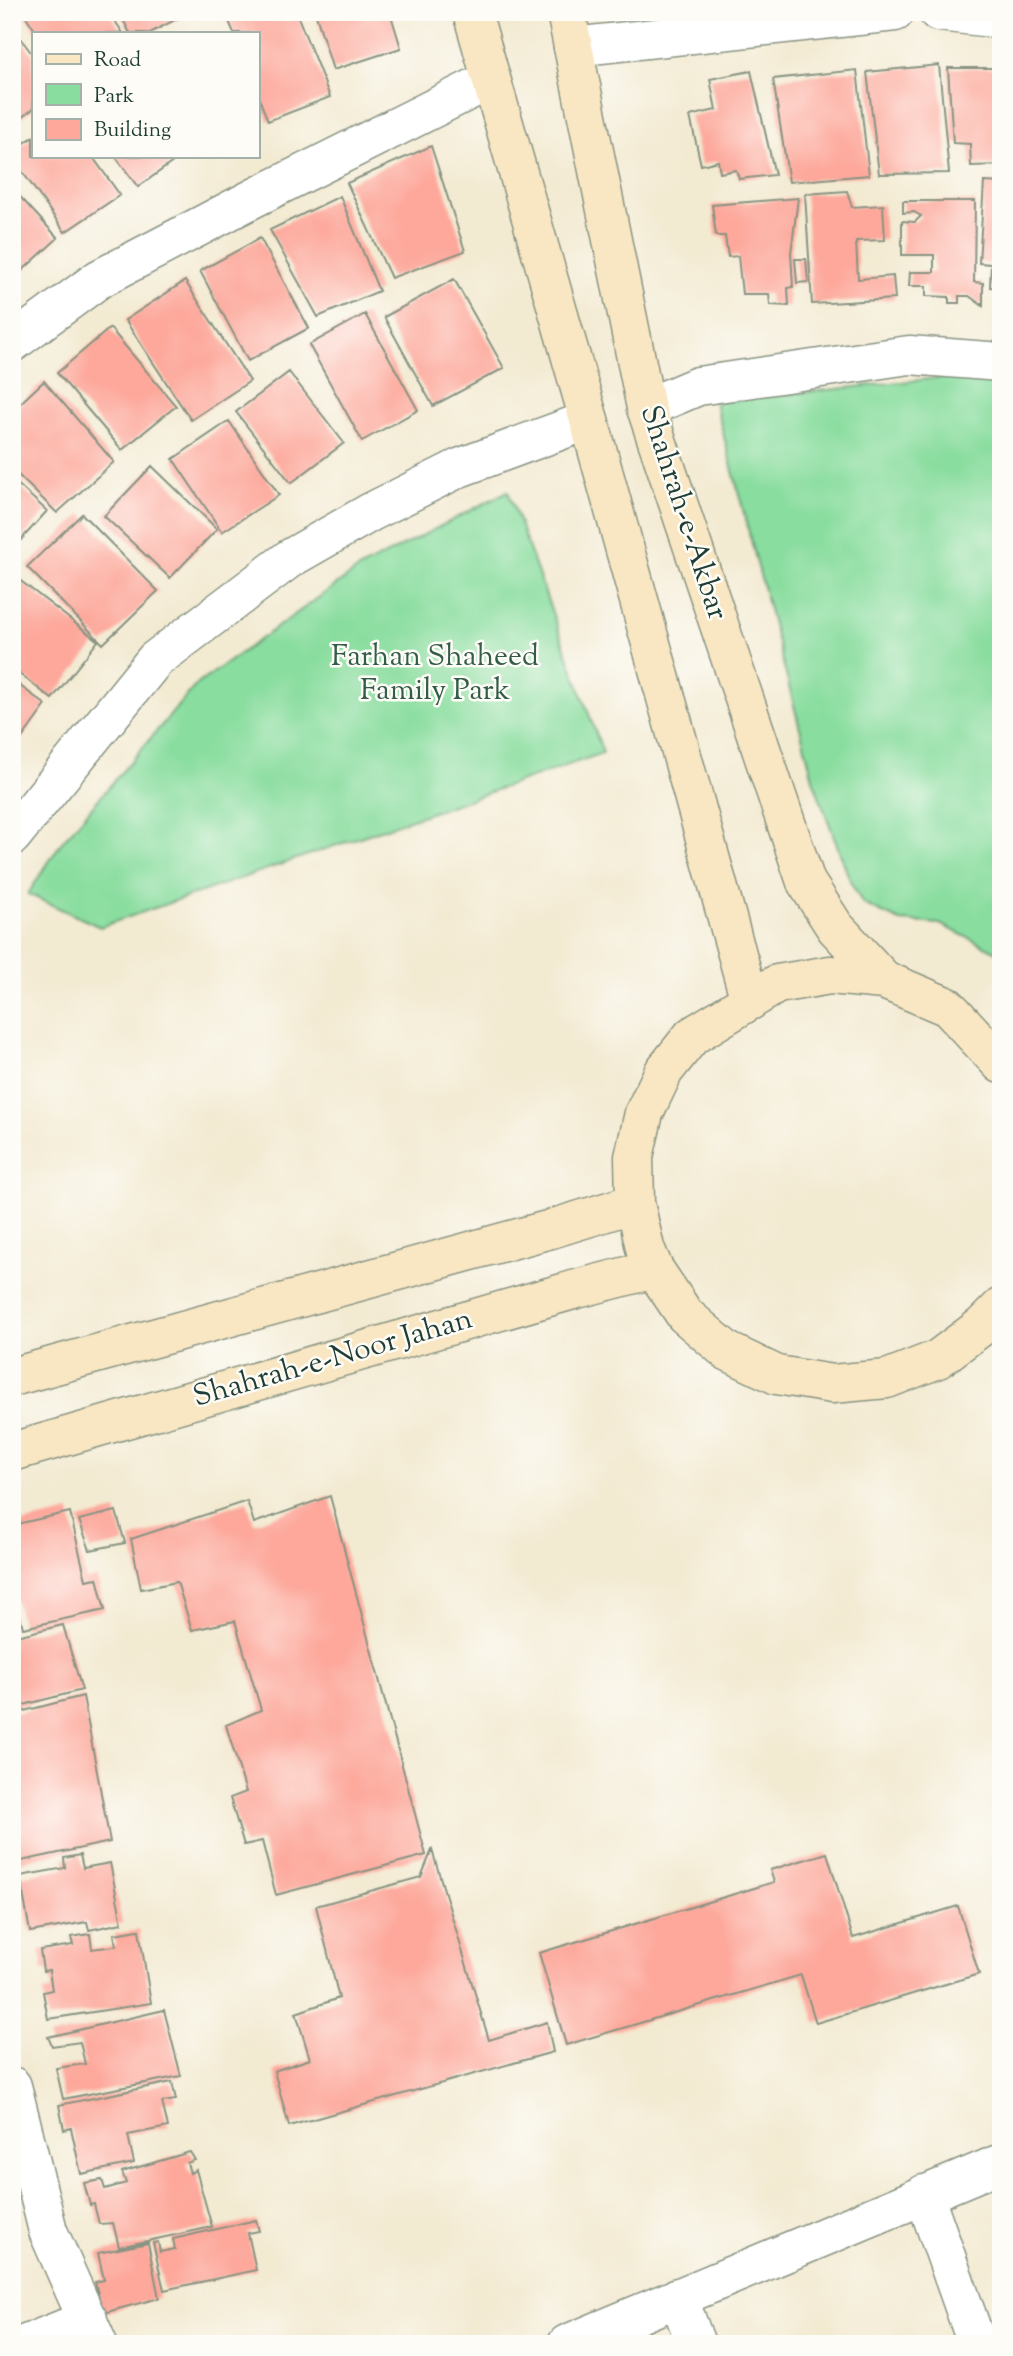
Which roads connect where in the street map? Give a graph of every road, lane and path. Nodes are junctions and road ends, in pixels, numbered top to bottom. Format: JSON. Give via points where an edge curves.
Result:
{"nodes":[{"id":1,"x":472,"y":12,"type":"edge"},
{"id":2,"x":895,"y":12,"type":"edge"},
{"id":3,"x":937,"y":12,"type":"edge"},
{"id":4,"x":1001,"y":19,"type":"edge"},
{"id":5,"x":569,"y":30,"type":"edge"},
{"id":6,"x":491,"y":80,"type":"junction"},
{"id":7,"x":12,"y":344,"type":"edge"},
{"id":8,"x":1001,"y":362,"type":"edge"},
{"id":9,"x":646,"y":408,"type":"junction"},
{"id":10,"x":589,"y":420,"type":"junction"},
{"id":11,"x":13,"y":831,"type":"edge"},
{"id":12,"x":884,"y":980,"type":"junction"},
{"id":13,"x":750,"y":1001,"type":"junction"},
{"id":14,"x":1001,"y":1064,"type":"edge"},
{"id":15,"x":635,"y":1203,"type":"junction"},
{"id":16,"x":654,"y":1269,"type":"junction"},
{"id":17,"x":1001,"y":1307,"type":"edge"},
{"id":18,"x":12,"y":1377,"type":"edge"},
{"id":19,"x":12,"y":1452,"type":"edge"},
{"id":20,"x":14,"y":2098,"type":"edge"},
{"id":21,"x":1001,"y":2163,"type":"edge"},
{"id":22,"x":924,"y":2194,"type":"junction"},
{"id":23,"x":678,"y":2297,"type":"junction"},
{"id":24,"x":93,"y":2331,"type":"edge"},
{"id":25,"x":26,"y":2344,"type":"edge"},
{"id":26,"x":567,"y":2344,"type":"edge"},
{"id":27,"x":696,"y":2344,"type":"edge"},
{"id":28,"x":977,"y":2344,"type":"edge"}],
"edges":[{"from":1,"to":6,"type":"main road","name":"Shahrah-e-Akbar"},
{"from":2,"to":5,"type":"street"},
{"from":3,"to":4,"type":"street"},
{"from":5,"to":9,"type":"main road","name":"Shahrah-e-Akbar"},
{"from":6,"to":7,"type":"street","via":[[99,279]]},
{"from":6,"to":10,"type":"main road","name":"Shahrah-e-Akbar"},
{"from":8,"to":9,"type":"street","via":[[909,355],[698,386]]},
{"from":9,"to":12,"type":"main road","name":"Shahrah-e-Akbar","via":[[806,881],[835,927]]},
{"from":10,"to":11,"type":"street","via":[[459,468],[289,559],[155,660]]},
{"from":10,"to":13,"type":"main road","name":"Shahrah-e-Akbar"},
{"from":12,"to":13,"type":"main road","via":[[830,975],[777,984]]},
{"from":12,"to":14,"type":"main road","via":[[948,1007]]},
{"from":13,"to":15,"type":"main road","via":[[692,1035],[664,1071],[644,1113],[634,1157]]},
{"from":15,"to":16,"type":"main road"},
{"from":15,"to":18,"type":"main road"},
{"from":16,"to":17,"type":"main road","via":[[685,1315],[727,1351],[778,1375],[832,1384],[887,1379],[938,1359]]},
{"from":16,"to":19,"type":"main road","name":"Shahrah-e-Noor Jahan"},
{"from":20,"to":24,"type":"street","via":[[48,2231]]},
{"from":21,"to":22,"type":"street"},
{"from":22,"to":23,"type":"street"},
{"from":22,"to":28,"type":"street"},
{"from":23,"to":26,"type":"street"},
{"from":23,"to":27,"type":"street"},
{"from":24,"to":25,"type":"street"}]}
